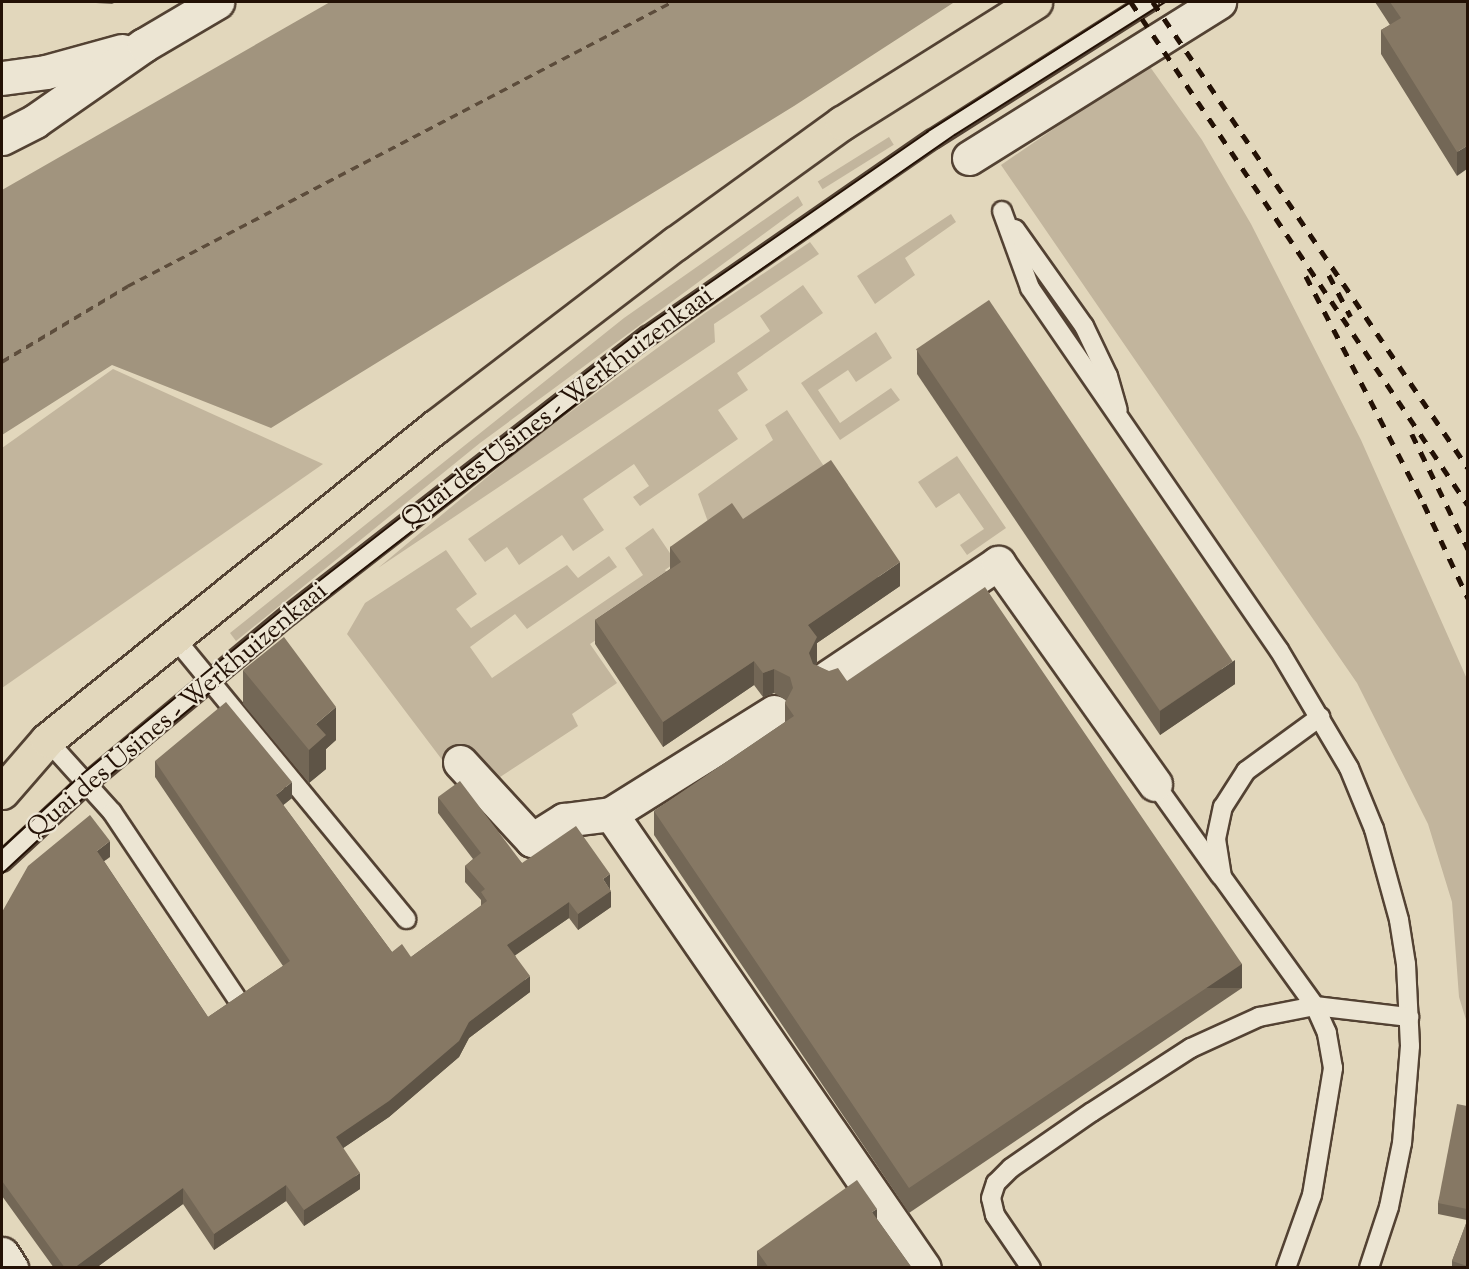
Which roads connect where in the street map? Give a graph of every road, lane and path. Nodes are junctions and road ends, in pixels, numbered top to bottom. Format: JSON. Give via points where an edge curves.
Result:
{"nodes":[{"id":1,"x":217,"y":2,"type":"edge"},
{"id":2,"x":1035,"y":2,"type":"edge"},
{"id":3,"x":1149,"y":2,"type":"edge"},
{"id":4,"x":1219,"y":2,"type":"edge"},
{"id":5,"x":144,"y":45,"type":"junction"},
{"id":6,"x":46,"y":72,"type":"junction"},
{"id":7,"x":2,"y":78,"type":"edge"},
{"id":8,"x":2,"y":94,"type":"edge"},
{"id":9,"x":2,"y":138,"type":"edge"},
{"id":10,"x":969,"y":158,"type":"dead end"},
{"id":11,"x":1123,"y":429,"type":"junction"},
{"id":12,"x":173,"y":636,"type":"junction"},
{"id":13,"x":828,"y":677,"type":"edge"},
{"id":14,"x":210,"y":681,"type":"junction"},
{"id":15,"x":774,"y":712,"type":"dead end"},
{"id":16,"x":1320,"y":717,"type":"junction"},
{"id":17,"x":43,"y":744,"type":"junction"},
{"id":18,"x":460,"y":762,"type":"dead end"},
{"id":19,"x":2,"y":767,"type":"edge"},
{"id":20,"x":86,"y":784,"type":"junction"},
{"id":21,"x":1155,"y":784,"type":"joint"},
{"id":22,"x":2,"y":792,"type":"edge"},
{"id":23,"x":611,"y":814,"type":"junction"},
{"id":24,"x":2,"y":862,"type":"edge"},
{"id":25,"x":1222,"y":877,"type":"junction"},
{"id":26,"x":406,"y":920,"type":"dead end"},
{"id":27,"x":236,"y":997,"type":"edge"},
{"id":28,"x":1315,"y":1006,"type":"junction"},
{"id":29,"x":1409,"y":1017,"type":"junction"},
{"id":30,"x":2,"y":1254,"type":"edge"},
{"id":31,"x":1372,"y":1266,"type":"edge"},
{"id":32,"x":11,"y":1268,"type":"edge"},
{"id":33,"x":924,"y":1268,"type":"edge"},
{"id":34,"x":1031,"y":1268,"type":"edge"},
{"id":35,"x":1286,"y":1268,"type":"edge"}],
"edges":[{"from":1,"to":5,"type":"street"},
{"from":2,"to":12,"type":"main road","name":"Quai des Usines - Werkhuizenkaai","via":[[842,123],[676,243],[435,426]]},
{"from":3,"to":14,"type":"lane","name":"Quai des Usines - Werkhuizenkaai","via":[[933,139],[648,336],[409,520]]},
{"from":4,"to":10,"type":"street"},
{"from":5,"to":6,"type":"street"},
{"from":5,"to":9,"type":"street","via":[[63,102]]},
{"from":6,"to":7,"type":"street"},
{"from":6,"to":8,"type":"street"},
{"from":11,"to":11,"type":"lane","via":[[1108,376],[1084,326],[1002,211],[1030,288]]},
{"from":11,"to":16,"type":"lane","via":[[1279,650]]},
{"from":12,"to":14,"type":"lane"},
{"from":12,"to":17,"type":"main road","name":"Quai des Usines - Werkhuizenkaai"},
{"from":13,"to":21,"type":"street","via":[[998,564]]},
{"from":14,"to":20,"type":"lane","name":"Quai des Usines - Werkhuizenkaai"},
{"from":14,"to":26,"type":"lane"},
{"from":15,"to":23,"type":"street"},
{"from":16,"to":25,"type":"lane","via":[[1246,771],[1223,807],[1216,839]]},
{"from":16,"to":29,"type":"lane","via":[[1349,768],[1390,881],[1406,964]]},
{"from":17,"to":19,"type":"main road"},
{"from":17,"to":20,"type":"lane"},
{"from":17,"to":22,"type":"main road","name":"Quai des Usines - Werkhuizenkaai"},
{"from":18,"to":23,"type":"street","via":[[532,840],[564,820]]},
{"from":20,"to":24,"type":"lane","name":"Quai des Usines - Werkhuizenkaai"},
{"from":20,"to":27,"type":"lane","via":[[112,812]]},
{"from":21,"to":25,"type":"lane"},
{"from":23,"to":33,"type":"street"},
{"from":25,"to":28,"type":"lane"},
{"from":28,"to":29,"type":"lane"},
{"from":28,"to":34,"type":"lane","via":[[1259,1017],[1191,1048],[1011,1168],[996,1183],[991,1198],[995,1215]]},
{"from":28,"to":35,"type":"lane","via":[[1328,1033],[1333,1068],[1331,1099],[1312,1195]]},
{"from":29,"to":31,"type":"lane","via":[[1402,1143]]},
{"from":30,"to":32,"type":"street"}]}
